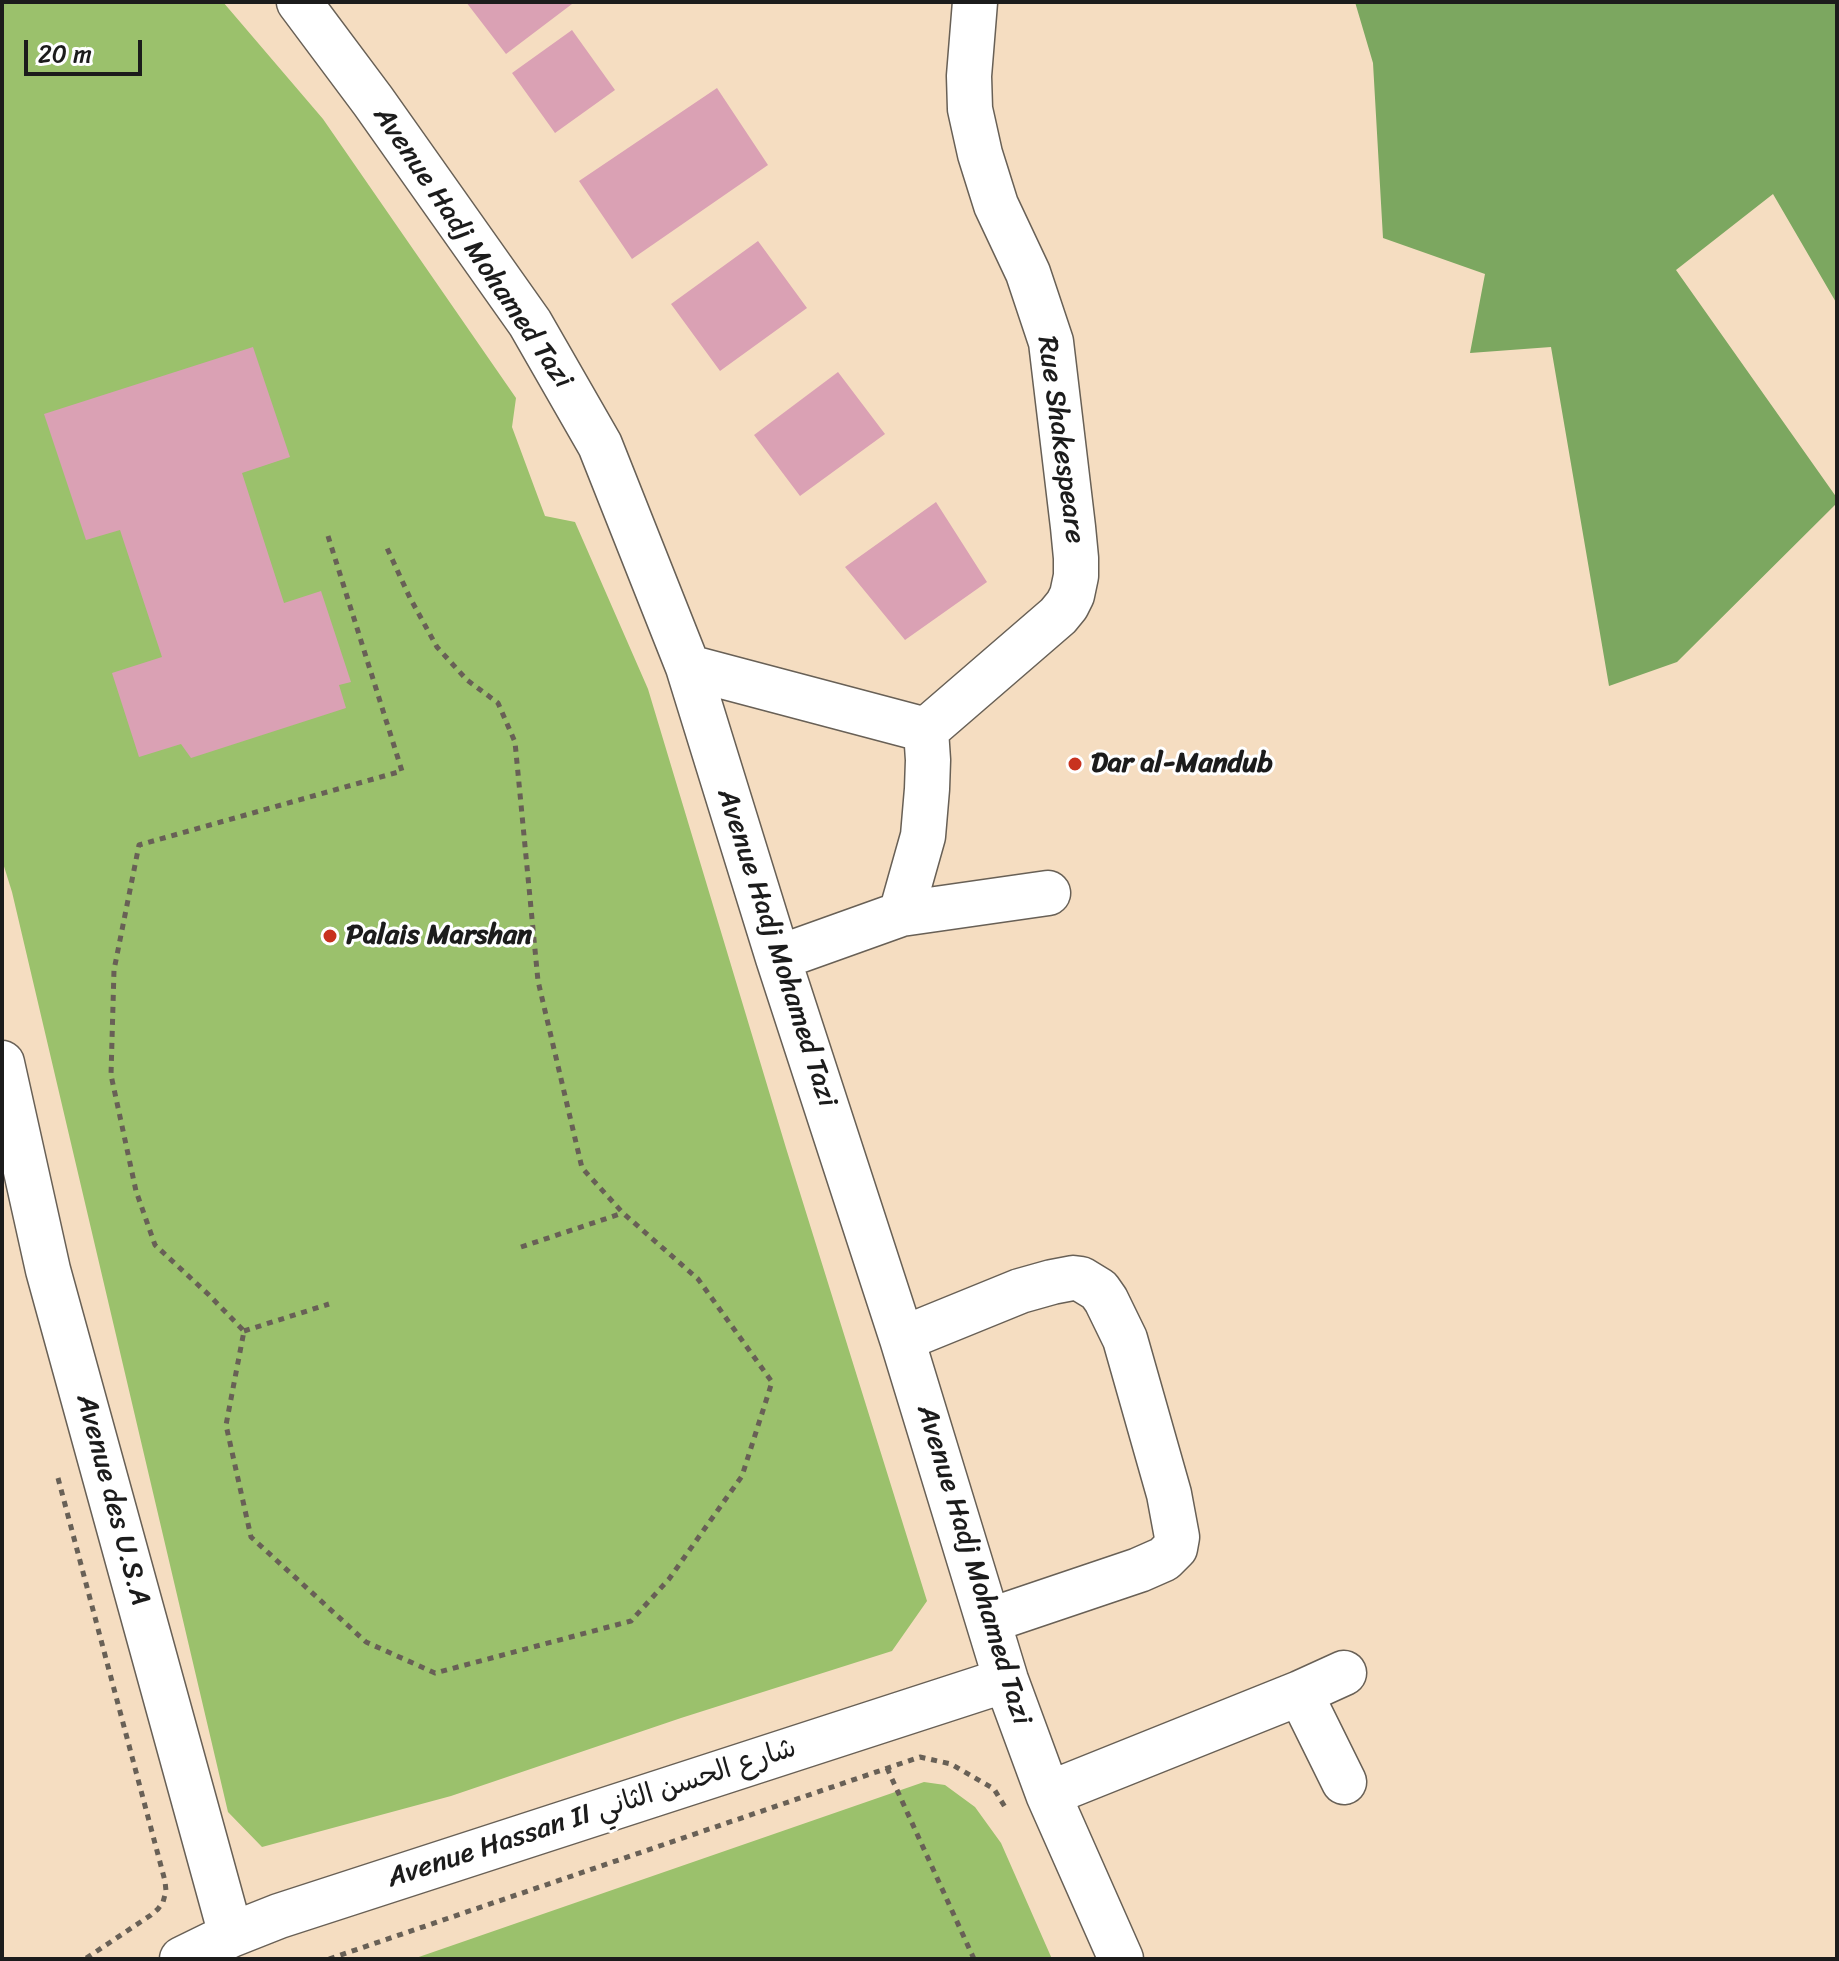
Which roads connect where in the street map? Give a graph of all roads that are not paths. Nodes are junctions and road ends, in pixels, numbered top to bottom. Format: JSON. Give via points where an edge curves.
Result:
{"nodes":[{"id":1,"x":299,"y":2,"type":"edge"},
{"id":2,"x":975,"y":2,"type":"edge"},
{"id":3,"x":688,"y":667,"type":"junction"},
{"id":4,"x":926,"y":730,"type":"junction"},
{"id":5,"x":1048,"y":893,"type":"dead end"},
{"id":6,"x":901,"y":914,"type":"junction"},
{"id":7,"x":778,"y":958,"type":"junction"},
{"id":8,"x":2,"y":1063,"type":"edge"},
{"id":9,"x":902,"y":1339,"type":"junction"},
{"id":10,"x":988,"y":1621,"type":"junction"},
{"id":11,"x":1344,"y":1673,"type":"dead end"},
{"id":12,"x":1006,"y":1680,"type":"junction"},
{"id":13,"x":1300,"y":1693,"type":"junction"},
{"id":14,"x":1344,"y":1782,"type":"dead end"},
{"id":15,"x":1048,"y":1794,"type":"junction"},
{"id":16,"x":231,"y":1935,"type":"junction"},
{"id":17,"x":182,"y":1959,"type":"edge"},
{"id":18,"x":1121,"y":1959,"type":"edge"}],
"edges":[{"from":1,"to":3,"type":"street","name":"Avenue Hadj Mohamed Tazi","via":[[557,367],[600,445]]},
{"from":2,"to":4,"type":"street","name":"Rue Shakespeare","via":[[970,109],[996,205],[1028,273],[1051,342],[1076,576],[1072,595],[1058,616]]},
{"from":3,"to":4,"type":"street"},
{"from":3,"to":7,"type":"street","name":"Avenue Hadj Mohamed Tazi"},
{"from":4,"to":6,"type":"street","via":[[923,836]]},
{"from":5,"to":6,"type":"street"},
{"from":6,"to":7,"type":"street"},
{"from":7,"to":9,"type":"street","name":"Avenue Hadj Mohamed Tazi"},
{"from":8,"to":16,"type":"street","name":"Avenue des U.S.A","via":[[48,1270]]},
{"from":9,"to":10,"type":"street","name":"Avenue Hadj Mohamed Tazi"},
{"from":9,"to":10,"type":"street","via":[[1020,1291],[1073,1278],[1099,1290],[1125,1339],[1169,1494],[1175,1548],[1139,1570]]},
{"from":10,"to":12,"type":"street","name":"Avenue Hadj Mohamed Tazi"},
{"from":11,"to":13,"type":"street"},
{"from":12,"to":15,"type":"street","name":"Avenue Hadj Mohamed Tazi"},
{"from":12,"to":16,"type":"street","name":"Avenue Hassan II شارع الحسن الثاني"},
{"from":13,"to":14,"type":"street"},
{"from":13,"to":15,"type":"street"},
{"from":15,"to":18,"type":"street","name":"Avenue Hadj Mohamed Tazi"},
{"from":16,"to":17,"type":"street","name":"Avenue Hassan II شارع الحسن الثاني"}]}
